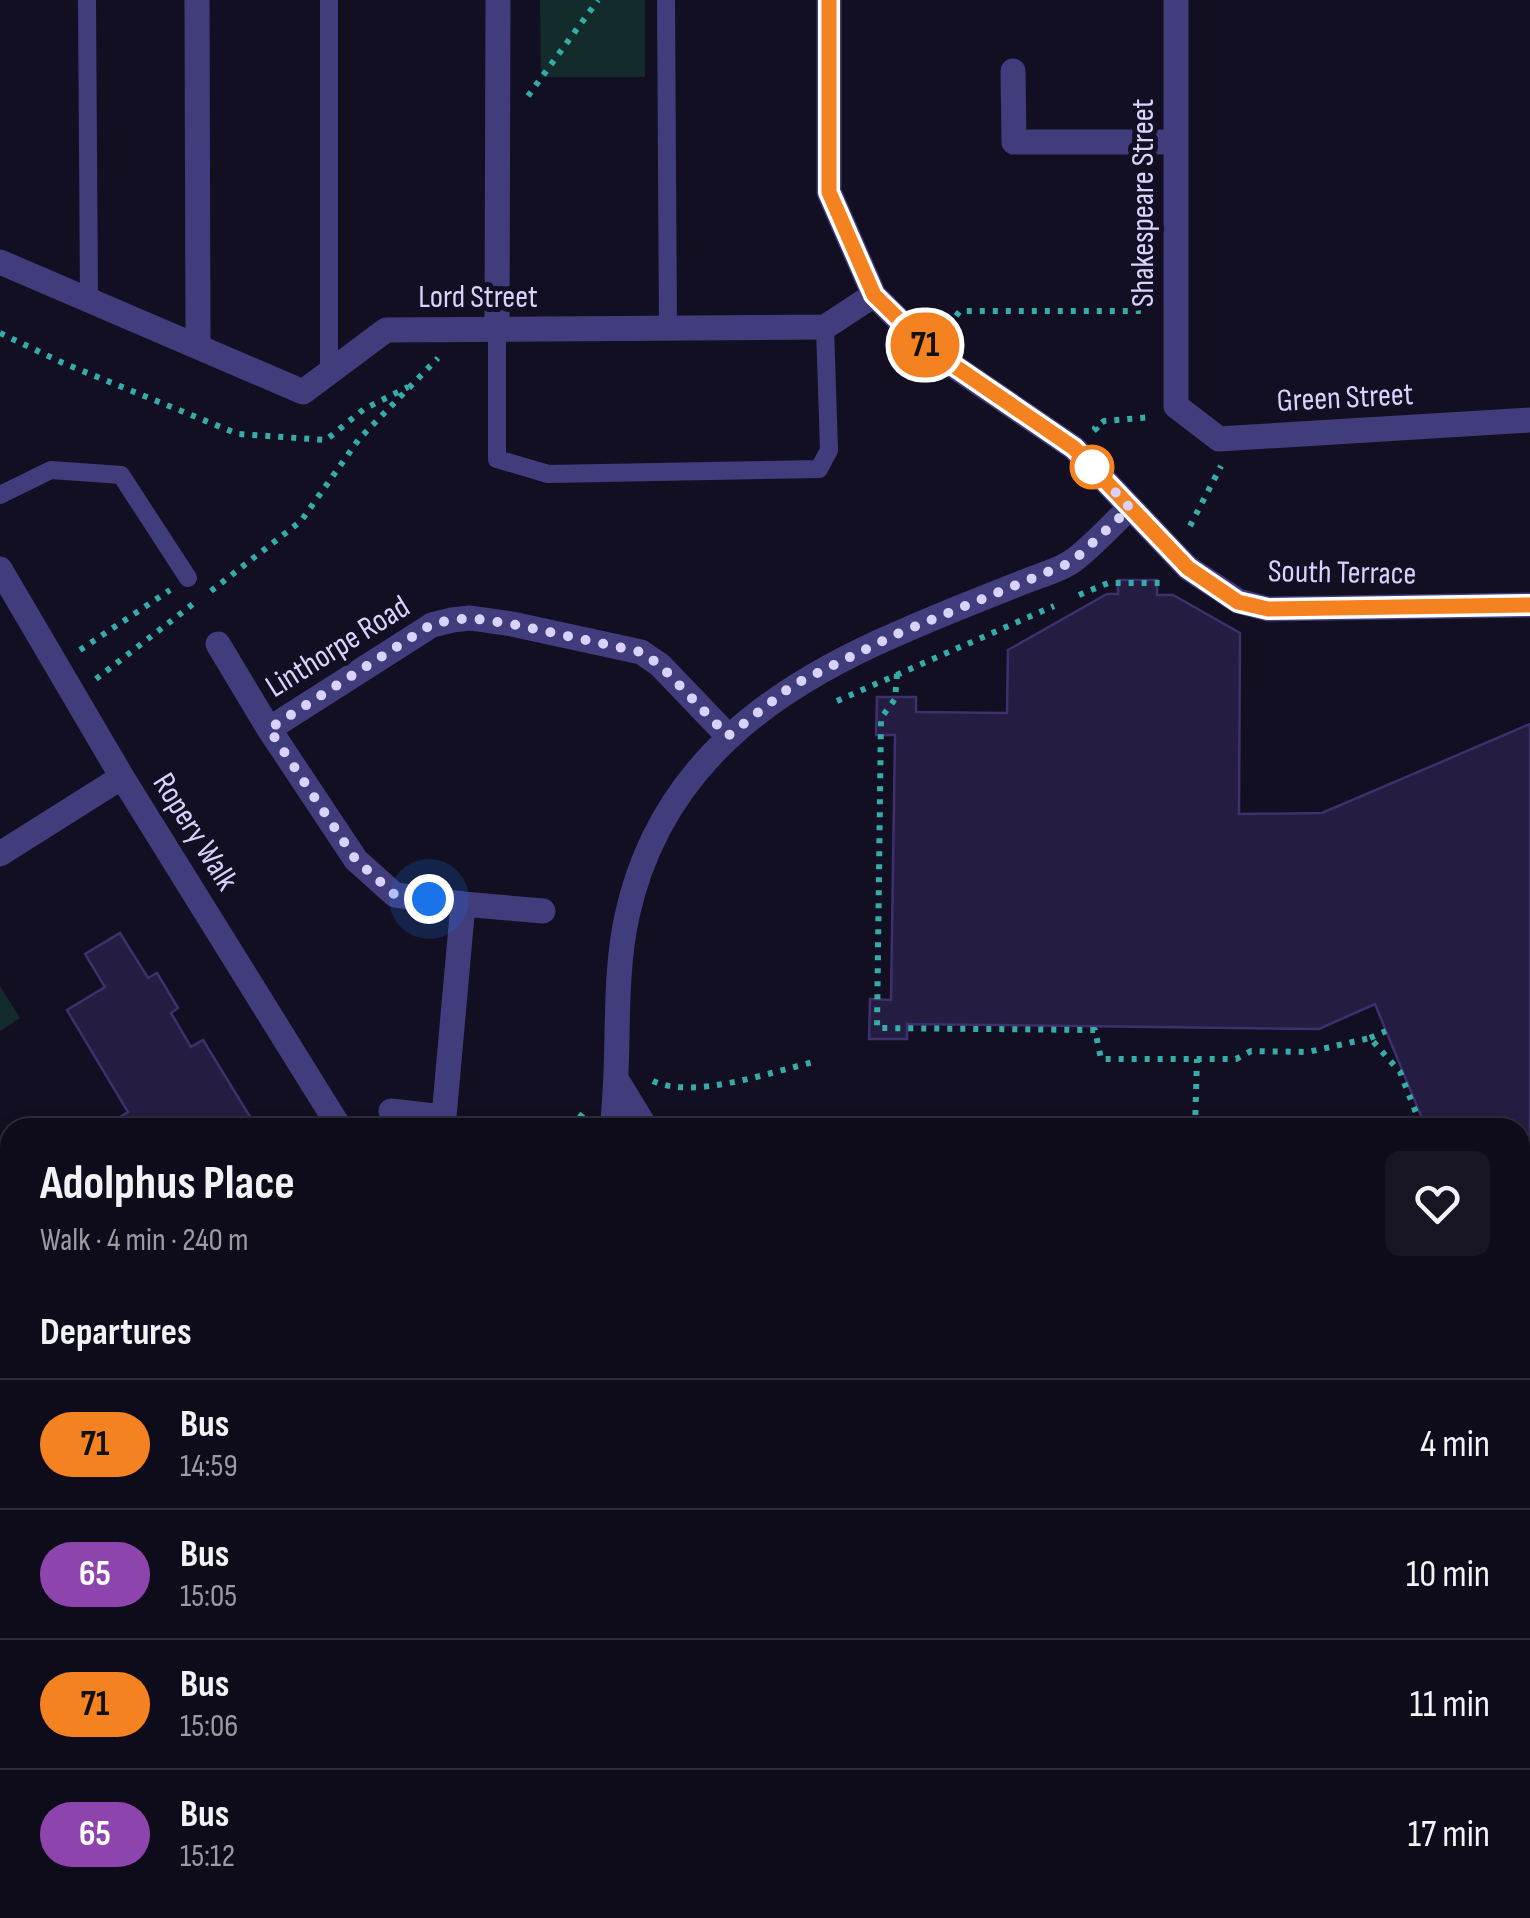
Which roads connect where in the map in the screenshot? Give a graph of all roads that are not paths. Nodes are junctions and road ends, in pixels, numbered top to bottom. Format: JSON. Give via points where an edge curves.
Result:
{"nodes":[{"id":1,"x":87,"y":0,"type":"edge"},
{"id":2,"x":197,"y":0,"type":"edge"},
{"id":3,"x":329,"y":0,"type":"edge"},
{"id":4,"x":498,"y":0,"type":"edge"},
{"id":5,"x":666,"y":0,"type":"edge"},
{"id":6,"x":829,"y":0,"type":"edge"},
{"id":7,"x":1176,"y":0,"type":"edge"},
{"id":8,"x":1012,"y":71,"type":"dead end"},
{"id":9,"x":1176,"y":142,"type":"junction"},
{"id":10,"x":0,"y":262,"type":"edge"},
{"id":11,"x":874,"y":295,"type":"junction"},
{"id":12,"x":88,"y":300,"type":"junction"},
{"id":13,"x":825,"y":327,"type":"junction"},
{"id":14,"x":668,"y":328,"type":"junction"},
{"id":15,"x":497,"y":329,"type":"junction"},
{"id":16,"x":198,"y":347,"type":"junction"},
{"id":17,"x":329,"y":372,"type":"junction"},
{"id":18,"x":1179,"y":408,"type":"joint"},
{"id":19,"x":1530,"y":420,"type":"edge"},
{"id":20,"x":0,"y":495,"type":"edge"},
{"id":21,"x":1130,"y":508,"type":"junction"},
{"id":22,"x":0,"y":569,"type":"edge"},
{"id":23,"x":188,"y":578,"type":"road end"},
{"id":24,"x":1530,"y":605,"type":"edge"},
{"id":25,"x":218,"y":644,"type":"dead end"},
{"id":26,"x":269,"y":729,"type":"junction"},
{"id":27,"x":728,"y":736,"type":"junction"},
{"id":28,"x":122,"y":777,"type":"junction"},
{"id":29,"x":0,"y":854,"type":"edge"},
{"id":30,"x":463,"y":904,"type":"junction"},
{"id":31,"x":543,"y":911,"type":"dead end"},
{"id":32,"x":618,"y":1082,"type":"junction"},
{"id":33,"x":391,"y":1111,"type":"dead end"},
{"id":34,"x":334,"y":1118,"type":"edge"},
{"id":35,"x":424,"y":1118,"type":"edge"},
{"id":36,"x":443,"y":1118,"type":"edge"},
{"id":37,"x":613,"y":1118,"type":"edge"},
{"id":38,"x":640,"y":1118,"type":"edge"}],
"edges":[{"from":1,"to":12,"type":"lane"},
{"from":2,"to":16,"type":"street"},
{"from":3,"to":17,"type":"lane"},
{"from":4,"to":15,"type":"street"},
{"from":5,"to":14,"type":"lane"},
{"from":6,"to":11,"type":"street","via":[[829,192]]},
{"from":7,"to":9,"type":"street","name":"Shakespeare Street"},
{"from":8,"to":9,"type":"street","via":[[1014,142]]},
{"from":9,"to":18,"type":"street","name":"Shakespeare Street"},
{"from":10,"to":12,"type":"street","name":"Lord Street"},
{"from":11,"to":13,"type":"street"},
{"from":11,"to":21,"type":"street","name":"South Terrace","via":[[928,348],[1074,448]]},
{"from":12,"to":16,"type":"street","name":"Lord Street"},
{"from":13,"to":14,"type":"street","name":"Lord Street"},
{"from":13,"to":15,"type":"lane","via":[[829,450],[819,469],[548,474],[497,459]]},
{"from":14,"to":15,"type":"street","name":"Lord Street"},
{"from":15,"to":17,"type":"street","name":"Lord Street","via":[[386,330]]},
{"from":16,"to":17,"type":"street","name":"Lord Street","via":[[302,392]]},
{"from":18,"to":19,"type":"street","name":"Green Street","via":[[1220,439]]},
{"from":20,"to":23,"type":"lane","via":[[51,470],[121,476]]},
{"from":21,"to":24,"type":"street","name":"South Terrace","via":[[1188,568],[1238,602],[1268,609]]},
{"from":21,"to":27,"type":"street","via":[[1072,562],[793,685]]},
{"from":22,"to":28,"type":"street","name":"Ropery Walk"},
{"from":25,"to":26,"type":"street"},
{"from":26,"to":27,"type":"street","name":"Linthorpe Road","via":[[432,624],[470,618],[641,652]]},
{"from":26,"to":30,"type":"street","name":"Linthorpe Road","via":[[356,860],[395,895]]},
{"from":27,"to":32,"type":"street","via":[[664,815],[643,862],[626,917]]},
{"from":28,"to":29,"type":"street"},
{"from":28,"to":34,"type":"street","name":"Ropery Walk"},
{"from":30,"to":31,"type":"street","name":"Linthorpe Road"},
{"from":30,"to":36,"type":"street"},
{"from":32,"to":37,"type":"street"},
{"from":32,"to":38,"type":"street"},
{"from":33,"to":35,"type":"street"}]}
